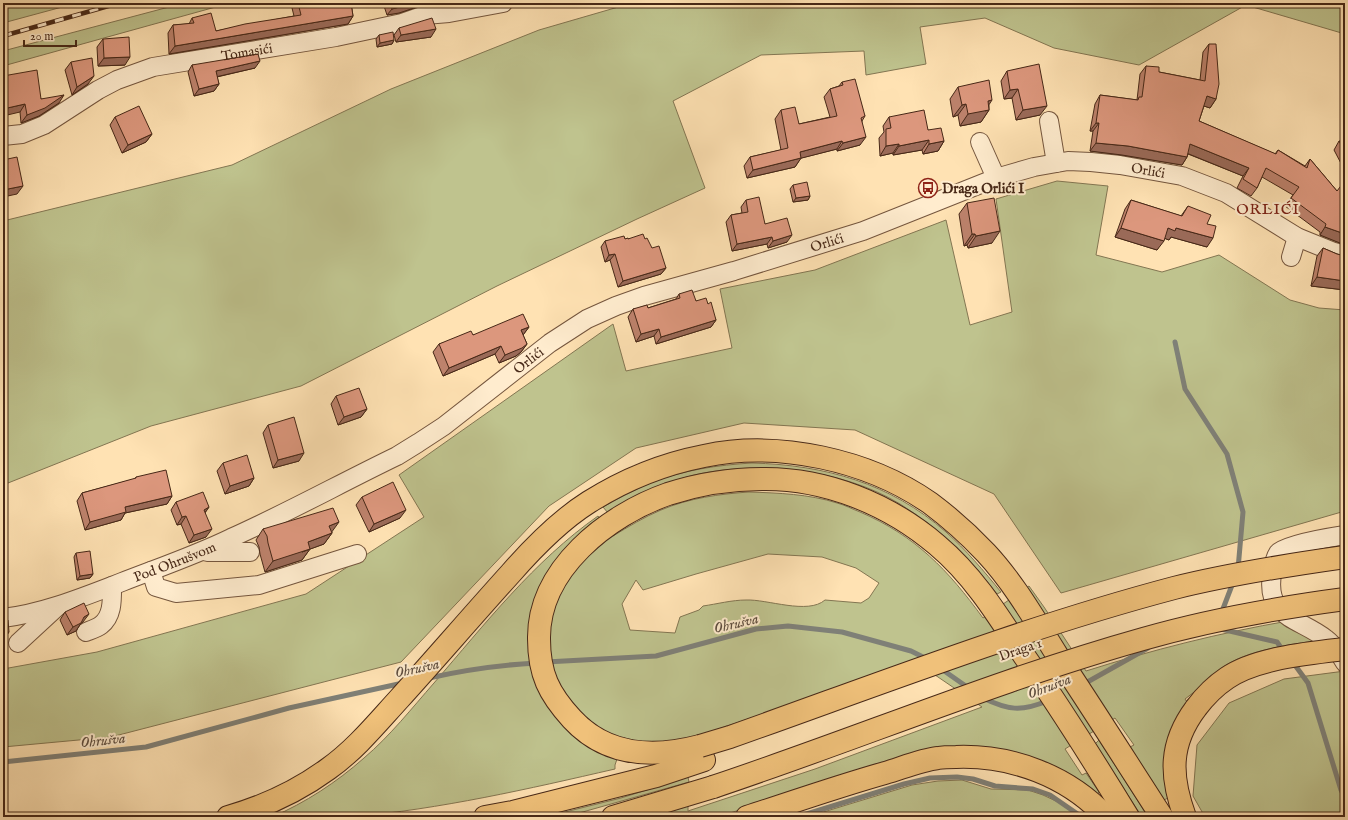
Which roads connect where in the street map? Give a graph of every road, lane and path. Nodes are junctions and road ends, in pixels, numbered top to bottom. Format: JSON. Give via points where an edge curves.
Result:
{"nodes":[{"id":1,"x":503,"y":3,"type":"edge"},
{"id":2,"x":1049,"y":120,"type":"dead end"},
{"id":3,"x":3,"y":136,"type":"edge"},
{"id":4,"x":980,"y":142,"type":"dead end"},
{"id":5,"x":1056,"y":163,"type":"junction"},
{"id":6,"x":996,"y":178,"type":"junction"},
{"id":7,"x":1297,"y":237,"type":"junction"},
{"id":8,"x":1345,"y":255,"type":"edge"},
{"id":9,"x":1291,"y":256,"type":"dead end"},
{"id":10,"x":338,"y":484,"type":"joint"},
{"id":11,"x":1345,"y":535,"type":"edge"},
{"id":12,"x":199,"y":552,"type":"junction"},
{"id":13,"x":250,"y":552,"type":"dead end"},
{"id":14,"x":357,"y":554,"type":"dead end"},
{"id":15,"x":1345,"y":557,"type":"edge"},
{"id":16,"x":150,"y":571,"type":"junction"},
{"id":17,"x":1345,"y":571,"type":"edge"},
{"id":18,"x":112,"y":586,"type":"junction"},
{"id":19,"x":1345,"y":599,"type":"edge"},
{"id":20,"x":60,"y":604,"type":"junction"},
{"id":21,"x":3,"y":618,"type":"edge"},
{"id":22,"x":86,"y":632,"type":"dead end"},
{"id":23,"x":18,"y":643,"type":"dead end"},
{"id":24,"x":1345,"y":649,"type":"edge"},
{"id":25,"x":1345,"y":663,"type":"edge"},
{"id":26,"x":702,"y":753,"type":"junction"},
{"id":27,"x":228,"y":817,"type":"edge"},
{"id":28,"x":485,"y":817,"type":"edge"},
{"id":29,"x":613,"y":817,"type":"edge"},
{"id":30,"x":747,"y":817,"type":"edge"},
{"id":31,"x":1106,"y":817,"type":"edge"},
{"id":32,"x":1128,"y":817,"type":"edge"},
{"id":33,"x":1162,"y":817,"type":"edge"},
{"id":34,"x":1185,"y":817,"type":"edge"}],
"edges":[{"from":1,"to":3,"type":"street","name":"Tomasići","via":[[425,15],[402,23],[336,37],[154,67],[117,80],[98,90],[44,125],[22,134]]},
{"from":2,"to":5,"type":"street"},
{"from":4,"to":6,"type":"street"},
{"from":5,"to":6,"type":"street","name":"Orlići"},
{"from":5,"to":7,"type":"street","name":"Orlići","via":[[1091,162],[1182,176],[1226,193]]},
{"from":6,"to":10,"type":"street","name":"Orlići","via":[[863,231],[644,296],[587,319],[550,342],[444,426],[418,443]]},
{"from":7,"to":8,"type":"street","name":"Orlići"},
{"from":7,"to":9,"type":"street"},
{"from":10,"to":12,"type":"street","name":"Pod Ohrušvom"},
{"from":11,"to":25,"type":"street","via":[[1281,550],[1276,558],[1271,582],[1273,598],[1285,615],[1328,640]]},
{"from":12,"to":13,"type":"street"},
{"from":12,"to":16,"type":"street","name":"Pod Ohrušvom"},
{"from":14,"to":16,"type":"street","via":[[259,585],[176,593],[156,588]]},
{"from":15,"to":26,"type":"highway","bridge":true,"via":[[1263,569],[1175,588],[1100,609],[737,735]]},
{"from":16,"to":18,"type":"street","name":"Pod Ohrušvom"},
{"from":17,"to":26,"type":"highway","name":"Draga 1","via":[[1240,587],[1113,619],[1031,645],[816,722]]},
{"from":18,"to":20,"type":"street","name":"Pod Ohrušvom"},
{"from":18,"to":22,"type":"street","via":[[108,618],[101,625]]},
{"from":19,"to":29,"type":"highway","name":"Draga 1","bridge":true,"via":[[1225,619],[1144,638],[1048,668],[788,762]]},
{"from":20,"to":21,"type":"street","name":"Pod Ohrušvom"},
{"from":20,"to":23,"type":"street"},
{"from":24,"to":34,"type":"highway","bridge":true,"via":[[1304,653],[1258,664],[1240,670],[1213,688],[1188,719],[1176,750],[1176,789]]},
{"from":26,"to":28,"type":"highway","via":[[656,776]]},
{"from":26,"to":32,"type":"highway","bridge":true,"via":[[632,752],[619,749],[577,724],[553,695],[541,665],[539,628],[549,590],[570,560],[604,528],[666,495],[725,481],[764,479],[801,482],[838,490],[873,504],[906,522],[937,545],[964,571],[995,611],[1079,736]]},
{"from":27,"to":33,"type":"highway","bridge":true,"via":[[263,805],[330,767],[354,746],[443,651],[513,570],[545,538],[587,504],[635,478],[670,464],[707,455],[745,451],[822,457],[861,468],[896,483],[929,503],[959,527],[987,555],[1019,596]]},
{"from":30,"to":31,"type":"highway","via":[[845,784],[938,758],[974,756],[999,759],[1046,774],[1067,785]]}]}
